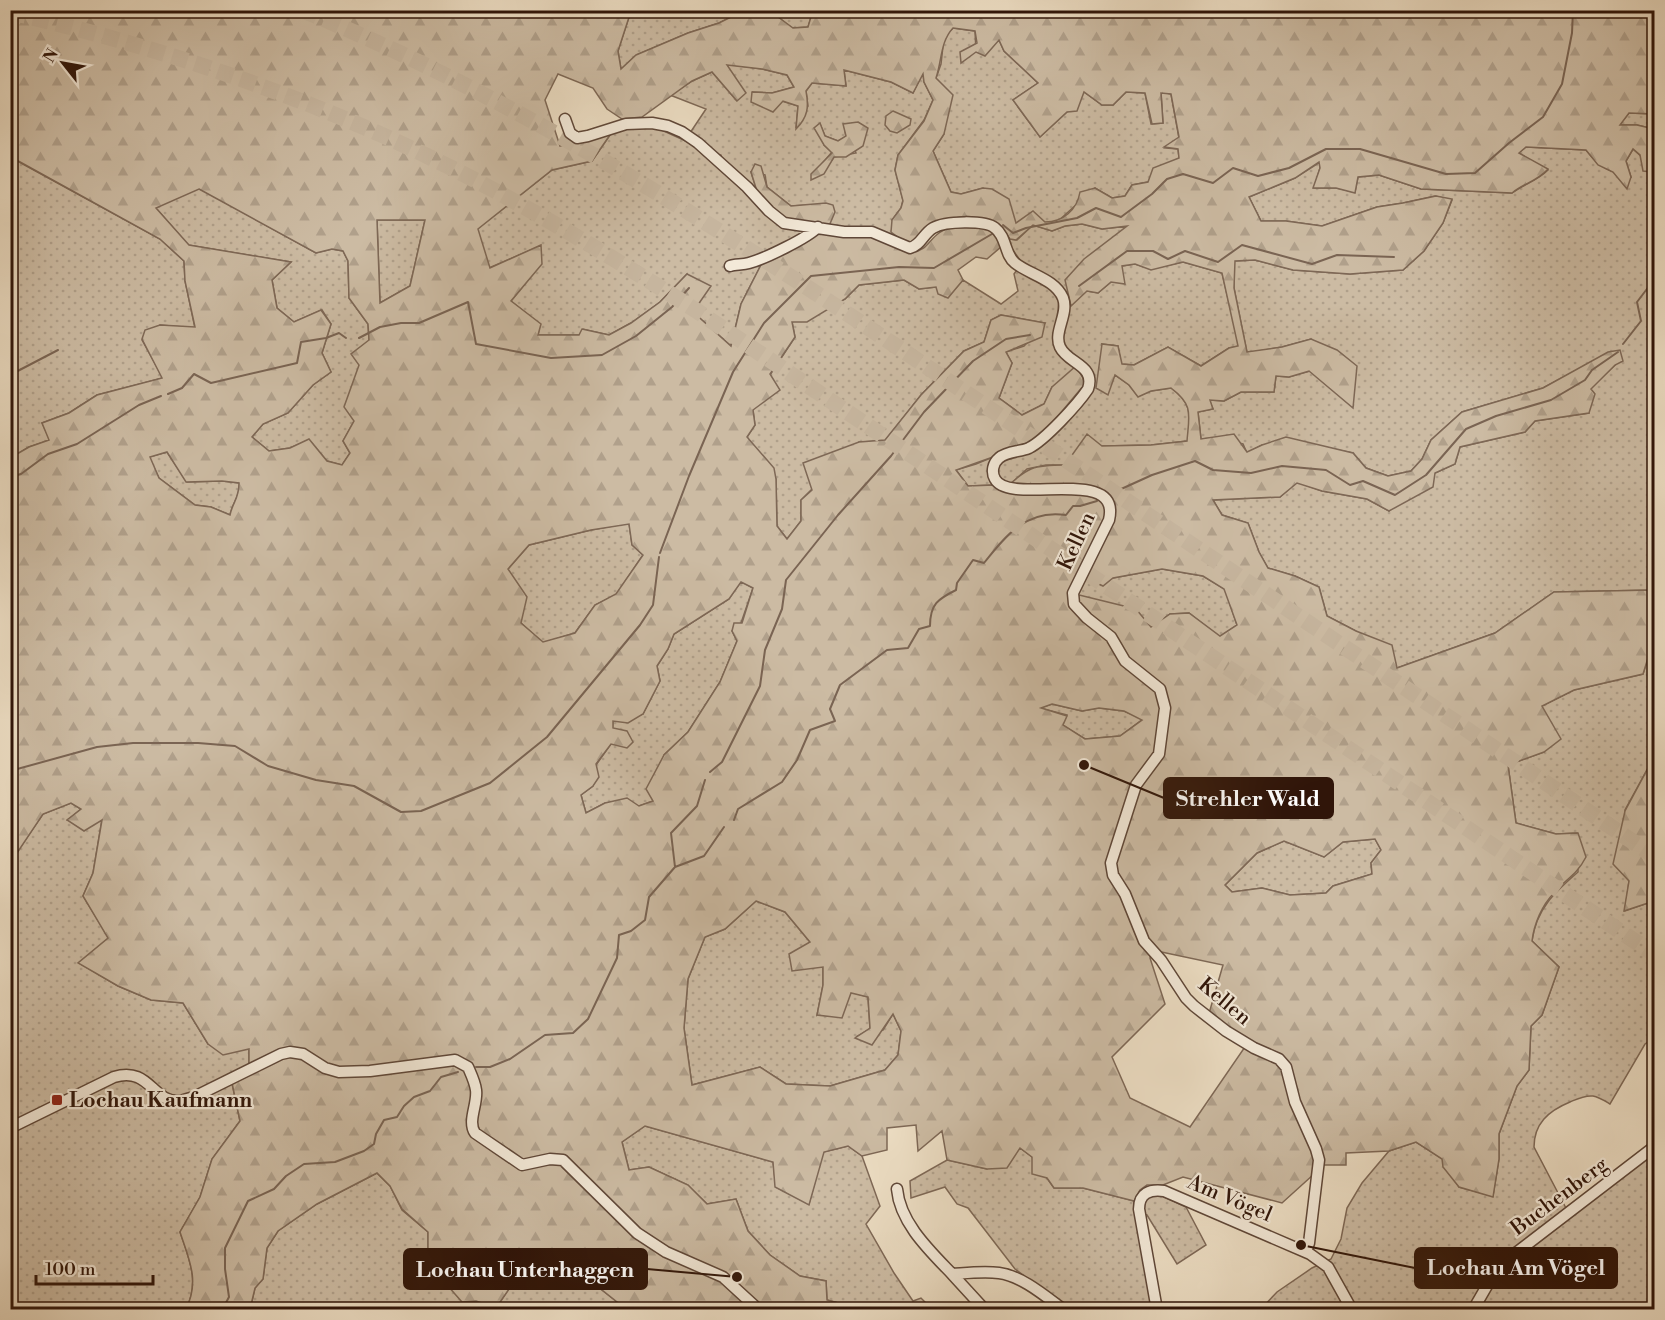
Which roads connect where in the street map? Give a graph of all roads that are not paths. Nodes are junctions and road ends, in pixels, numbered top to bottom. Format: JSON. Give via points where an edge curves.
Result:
{"nodes":[{"id":1,"x":565,"y":119,"type":"dead end"},
{"id":2,"x":818,"y":227,"type":"junction"},
{"id":3,"x":730,"y":266,"type":"dead end"},
{"id":4,"x":10,"y":1128,"type":"edge"},
{"id":5,"x":1654,"y":1147,"type":"edge"},
{"id":6,"x":897,"y":1189,"type":"dead end"},
{"id":7,"x":1306,"y":1252,"type":"junction"},
{"id":8,"x":952,"y":1274,"type":"junction"},
{"id":9,"x":731,"y":1283,"type":"junction"},
{"id":10,"x":748,"y":1310,"type":"edge"},
{"id":11,"x":759,"y":1310,"type":"edge"},
{"id":12,"x":985,"y":1310,"type":"edge"},
{"id":13,"x":1064,"y":1310,"type":"edge"},
{"id":14,"x":1156,"y":1310,"type":"edge"},
{"id":15,"x":1352,"y":1310,"type":"edge"},
{"id":16,"x":1473,"y":1310,"type":"edge"}],
"edges":[{"from":1,"to":2,"type":"street","via":[[570,133],[577,138],[634,124],[660,124],[676,129],[698,143],[779,219],[789,225]]},
{"from":2,"to":3,"type":"street","via":[[750,263]]},
{"from":2,"to":7,"type":"street","name":"Kellen","via":[[878,234],[910,248],[941,225],[991,226],[998,231],[1015,263],[1049,283],[1062,297],[1060,347],[1087,371],[1088,389],[1040,441],[999,458],[993,473],[997,483],[1009,489],[1085,490],[1100,494],[1107,502],[1109,520],[1073,592],[1074,604],[1112,637],[1125,661],[1160,689],[1166,708],[1159,754],[1136,785],[1111,863],[1113,875],[1144,941],[1186,998],[1226,1030],[1281,1061],[1288,1070],[1295,1102],[1319,1160]]},
{"from":4,"to":9,"type":"street","via":[[124,1074],[138,1076],[163,1096],[179,1101],[290,1052],[303,1054],[339,1072],[455,1060],[468,1067],[476,1090],[471,1125],[475,1133],[522,1165],[550,1159],[564,1161],[637,1233],[666,1252]]},
{"from":5,"to":16,"type":"street","name":"Buchenberg","via":[[1508,1259],[1492,1277]]},
{"from":6,"to":8,"type":"street","via":[[903,1214]]},
{"from":7,"to":14,"type":"street","name":"Am Vögel","via":[[1164,1191],[1151,1190],[1141,1198],[1139,1209]]},
{"from":7,"to":15,"type":"street","name":"Am Vögel","via":[[1328,1267]]},
{"from":8,"to":12,"type":"street"},
{"from":8,"to":13,"type":"street","via":[[1007,1274]]},
{"from":9,"to":10,"type":"street"},
{"from":9,"to":11,"type":"street"}]}
